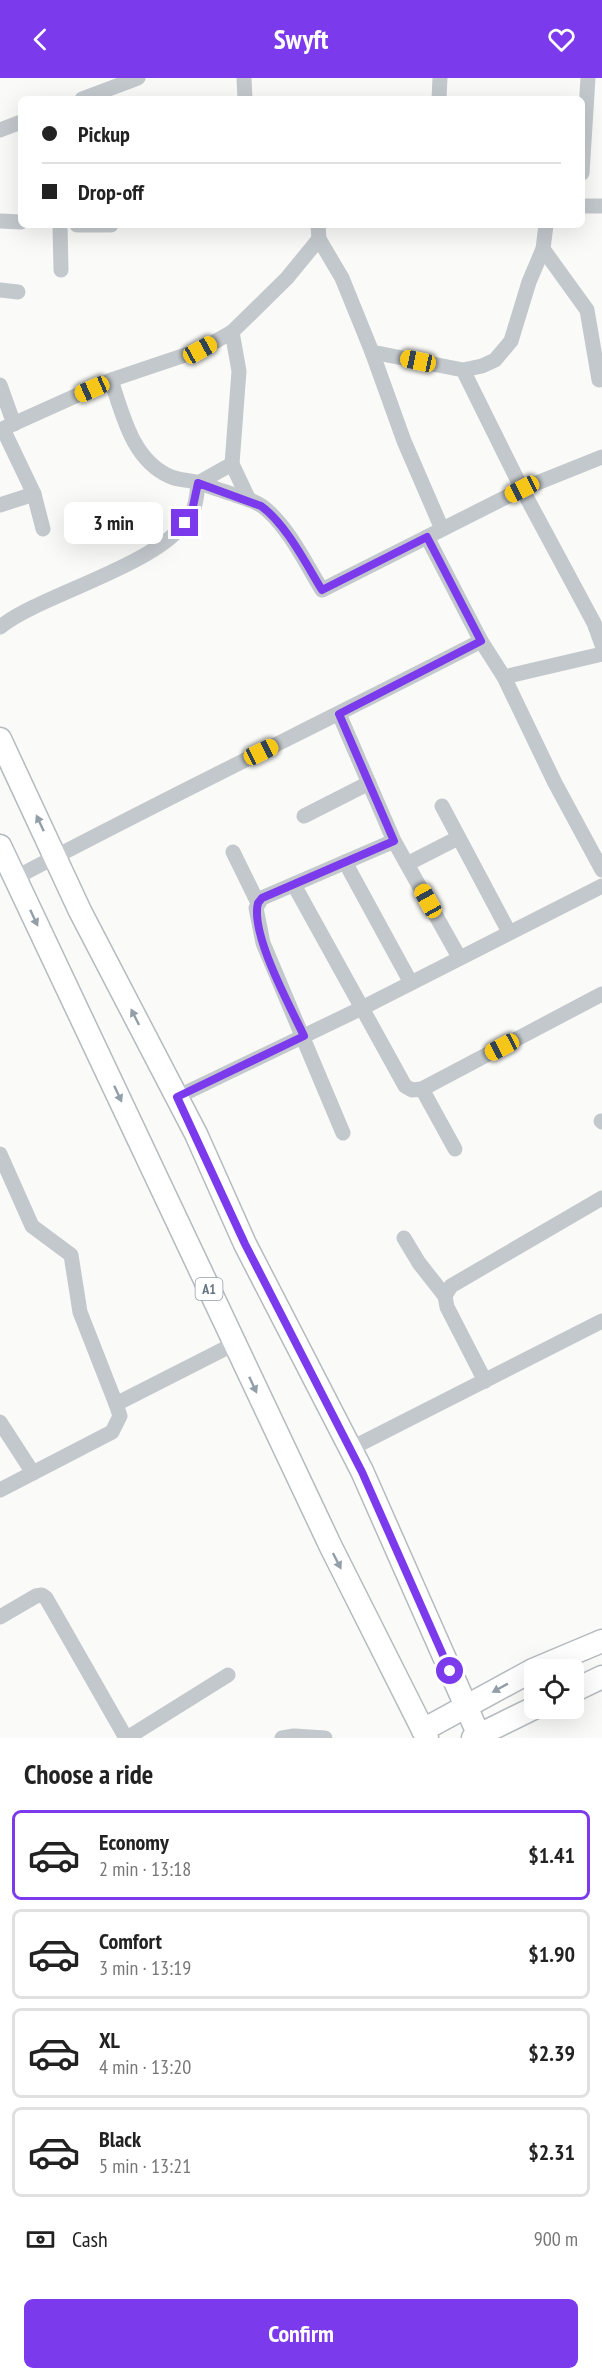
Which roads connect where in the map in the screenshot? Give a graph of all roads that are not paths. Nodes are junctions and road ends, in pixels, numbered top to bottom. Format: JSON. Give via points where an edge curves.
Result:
{"nodes":[{"id":1,"x":138,"y":78,"type":"edge"},
{"id":2,"x":244,"y":78,"type":"edge"},
{"id":3,"x":440,"y":78,"type":"edge"},
{"id":4,"x":588,"y":78,"type":"edge"},
{"id":5,"x":90,"y":96,"type":"edge"},
{"id":6,"x":245,"y":96,"type":"edge"},
{"id":7,"x":439,"y":96,"type":"edge"},
{"id":8,"x":18,"y":123,"type":"edge"},
{"id":9,"x":585,"y":126,"type":"edge"},
{"id":10,"x":0,"y":130,"type":"edge"},
{"id":11,"x":585,"y":206,"type":"edge"},
{"id":12,"x":602,"y":206,"type":"edge"},
{"id":13,"x":0,"y":221,"type":"edge"},
{"id":14,"x":18,"y":222,"type":"edge"},
{"id":15,"x":60,"y":228,"type":"edge"},
{"id":16,"x":546,"y":228,"type":"edge"},
{"id":17,"x":319,"y":232,"type":"edge"},
{"id":18,"x":543,"y":249,"type":"junction"},
{"id":19,"x":61,"y":270,"type":"dead end"},
{"id":20,"x":0,"y":290,"type":"edge"},
{"id":21,"x":18,"y":292,"type":"dead end"},
{"id":22,"x":595,"y":310,"type":"edge"},
{"id":23,"x":232,"y":332,"type":"junction"},
{"id":24,"x":372,"y":352,"type":"junction"},
{"id":25,"x":463,"y":370,"type":"junction"},
{"id":26,"x":111,"y":380,"type":"junction"},
{"id":27,"x":599,"y":380,"type":"dead end"},
{"id":28,"x":0,"y":386,"type":"edge"},
{"id":29,"x":6,"y":428,"type":"edge"},
{"id":30,"x":602,"y":457,"type":"edge"},
{"id":31,"x":232,"y":464,"type":"junction"},
{"id":32,"x":198,"y":483,"type":"junction"},
{"id":33,"x":522,"y":489,"type":"junction"},
{"id":34,"x":34,"y":494,"type":"junction"},
{"id":35,"x":249,"y":500,"type":"junction"},
{"id":36,"x":0,"y":506,"type":"edge"},
{"id":37,"x":43,"y":529,"type":"dead end"},
{"id":38,"x":442,"y":529,"type":"junction"},
{"id":39,"x":427,"y":537,"type":"junction"},
{"id":40,"x":0,"y":627,"type":"edge"},
{"id":41,"x":481,"y":641,"type":"junction"},
{"id":42,"x":602,"y":645,"type":"edge"},
{"id":43,"x":602,"y":654,"type":"edge"},
{"id":44,"x":504,"y":677,"type":"junction"},
{"id":45,"x":339,"y":714,"type":"junction"},
{"id":46,"x":0,"y":739,"type":"edge"},
{"id":47,"x":369,"y":783,"type":"junction"},
{"id":48,"x":442,"y":807,"type":"dead end"},
{"id":49,"x":304,"y":816,"type":"dead end"},
{"id":50,"x":458,"y":838,"type":"junction"},
{"id":51,"x":394,"y":841,"type":"junction"},
{"id":52,"x":0,"y":846,"type":"edge"},
{"id":53,"x":233,"y":852,"type":"dead end"},
{"id":54,"x":56,"y":857,"type":"junction"},
{"id":55,"x":345,"y":862,"type":"junction"},
{"id":56,"x":407,"y":864,"type":"junction"},
{"id":57,"x":602,"y":870,"type":"edge"},
{"id":58,"x":15,"y":878,"type":"junction"},
{"id":59,"x":294,"y":885,"type":"junction"},
{"id":60,"x":602,"y":886,"type":"edge"},
{"id":61,"x":258,"y":903,"type":"junction"},
{"id":62,"x":509,"y":932,"type":"junction"},
{"id":63,"x":459,"y":957,"type":"junction"},
{"id":64,"x":411,"y":982,"type":"junction"},
{"id":65,"x":602,"y":994,"type":"edge"},
{"id":66,"x":362,"y":1008,"type":"junction"},
{"id":67,"x":304,"y":1036,"type":"junction"},
{"id":68,"x":422,"y":1089,"type":"junction"},
{"id":69,"x":177,"y":1097,"type":"junction"},
{"id":70,"x":344,"y":1133,"type":"dead end"},
{"id":71,"x":455,"y":1149,"type":"dead end"},
{"id":72,"x":0,"y":1154,"type":"edge"},
{"id":73,"x":602,"y":1197,"type":"edge"},
{"id":74,"x":404,"y":1238,"type":"dead end"},
{"id":75,"x":445,"y":1296,"type":"junction"},
{"id":76,"x":602,"y":1321,"type":"edge"},
{"id":77,"x":234,"y":1344,"type":"junction"},
{"id":78,"x":484,"y":1381,"type":"junction"},
{"id":79,"x":116,"y":1404,"type":"junction"},
{"id":80,"x":0,"y":1422,"type":"edge"},
{"id":81,"x":350,"y":1449,"type":"junction"},
{"id":82,"x":33,"y":1473,"type":"junction"},
{"id":83,"x":0,"y":1490,"type":"edge"},
{"id":84,"x":0,"y":1617,"type":"edge"},
{"id":85,"x":602,"y":1641,"type":"edge"},
{"id":86,"x":228,"y":1676,"type":"dead end"},
{"id":87,"x":602,"y":1677,"type":"edge"},
{"id":88,"x":584,"y":1686,"type":"edge"},
{"id":89,"x":466,"y":1707,"type":"junction"},
{"id":90,"x":524,"y":1713,"type":"edge"},
{"id":91,"x":425,"y":1734,"type":"edge"},
{"id":92,"x":477,"y":1737,"type":"edge"},
{"id":93,"x":126,"y":1738,"type":"edge"},
{"id":94,"x":282,"y":1738,"type":"edge"},
{"id":95,"x":325,"y":1738,"type":"edge"}],
"edges":[{"from":1,"to":5,"type":"street"},
{"from":2,"to":6,"type":"street"},
{"from":3,"to":7,"type":"street"},
{"from":4,"to":9,"type":"street"},
{"from":8,"to":10,"type":"street"},
{"from":11,"to":12,"type":"street"},
{"from":13,"to":14,"type":"street"},
{"from":15,"to":19,"type":"street"},
{"from":16,"to":18,"type":"street"},
{"from":17,"to":23,"type":"street","via":[[287,278]]},
{"from":17,"to":24,"type":"street"},
{"from":18,"to":22,"type":"street"},
{"from":18,"to":25,"type":"street","via":[[511,341],[495,360]]},
{"from":20,"to":21,"type":"street"},
{"from":22,"to":27,"type":"street"},
{"from":23,"to":26,"type":"street","via":[[170,362]]},
{"from":23,"to":31,"type":"street","via":[[239,371]]},
{"from":24,"to":25,"type":"street"},
{"from":24,"to":38,"type":"street"},
{"from":25,"to":33,"type":"street"},
{"from":26,"to":29,"type":"street"},
{"from":26,"to":32,"type":"street","via":[[126,425],[146,458],[171,477]]},
{"from":28,"to":29,"type":"street"},
{"from":29,"to":34,"type":"street"},
{"from":30,"to":33,"type":"street"},
{"from":31,"to":32,"type":"street"},
{"from":31,"to":35,"type":"street"},
{"from":32,"to":35,"type":"street"},
{"from":32,"to":40,"type":"street","via":[[192,511],[173,535],[108,574],[56,596]]},
{"from":33,"to":38,"type":"street"},
{"from":33,"to":42,"type":"street"},
{"from":34,"to":36,"type":"street"},
{"from":34,"to":37,"type":"street"},
{"from":35,"to":39,"type":"street","via":[[268,511],[322,590]]},
{"from":38,"to":39,"type":"street"},
{"from":39,"to":41,"type":"street"},
{"from":41,"to":44,"type":"street"},
{"from":41,"to":45,"type":"street"},
{"from":43,"to":44,"type":"street"},
{"from":44,"to":57,"type":"street"},
{"from":45,"to":47,"type":"street"},
{"from":45,"to":54,"type":"street","via":[[144,809]]},
{"from":54,"to":46,"type":"main road","one_way":true},
{"from":47,"to":49,"type":"street"},
{"from":47,"to":51,"type":"street"},
{"from":48,"to":50,"type":"street"},
{"from":50,"to":56,"type":"street"},
{"from":50,"to":62,"type":"street"},
{"from":51,"to":55,"type":"street"},
{"from":51,"to":56,"type":"street"},
{"from":52,"to":58,"type":"main road","number":"A1"},
{"from":53,"to":61,"type":"street"},
{"from":54,"to":58,"type":"street"},
{"from":69,"to":54,"type":"main road","one_way":true},
{"from":55,"to":59,"type":"street"},
{"from":55,"to":64,"type":"street"},
{"from":56,"to":63,"type":"street"},
{"from":58,"to":77,"type":"main road","number":"A1","one_way":true},
{"from":59,"to":61,"type":"street"},
{"from":59,"to":66,"type":"street"},
{"from":60,"to":62,"type":"street"},
{"from":61,"to":67,"type":"street","via":[[263,943]]},
{"from":62,"to":63,"type":"street"},
{"from":63,"to":64,"type":"street"},
{"from":64,"to":66,"type":"street"},
{"from":65,"to":68,"type":"street"},
{"from":66,"to":67,"type":"street"},
{"from":66,"to":68,"type":"street","via":[[405,1086]]},
{"from":67,"to":69,"type":"street"},
{"from":67,"to":70,"type":"street"},
{"from":68,"to":71,"type":"street"},
{"from":69,"to":81,"type":"main road","via":[[245,1244]]},
{"from":72,"to":79,"type":"street","via":[[32,1226],[71,1255],[80,1312]]},
{"from":73,"to":75,"type":"street","via":[[451,1286]]},
{"from":74,"to":75,"type":"street"},
{"from":75,"to":78,"type":"street"},
{"from":76,"to":78,"type":"street"},
{"from":77,"to":79,"type":"street"},
{"from":77,"to":91,"type":"main road","number":"A1","one_way":true},
{"from":78,"to":81,"type":"street"},
{"from":79,"to":82,"type":"street","via":[[120,1416],[112,1432]]},
{"from":80,"to":82,"type":"street"},
{"from":81,"to":89,"type":"main road"},
{"from":82,"to":83,"type":"street"},
{"from":84,"to":93,"type":"street","via":[[36,1596],[46,1598]]},
{"from":85,"to":89,"type":"main road","one_way":true,"via":[[533,1670]]},
{"from":86,"to":93,"type":"street"},
{"from":87,"to":88,"type":"main road"},
{"from":89,"to":91,"type":"main road"},
{"from":89,"to":92,"type":"main road"},
{"from":90,"to":92,"type":"main road"},
{"from":94,"to":95,"type":"street"}]}
